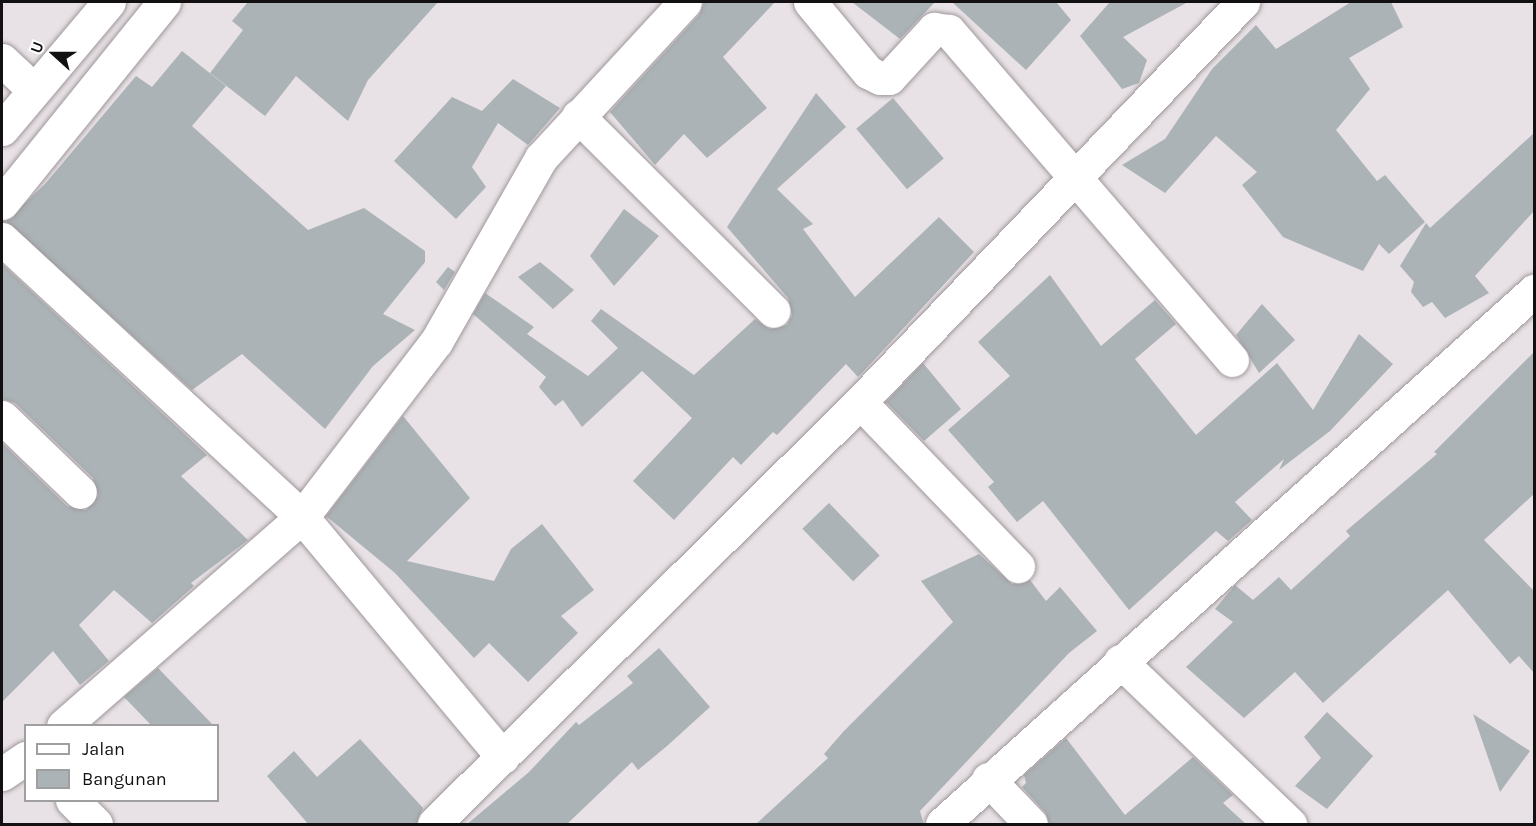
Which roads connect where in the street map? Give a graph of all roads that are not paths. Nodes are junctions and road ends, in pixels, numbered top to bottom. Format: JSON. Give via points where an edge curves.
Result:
{"nodes":[{"id":1,"x":109,"y":2,"type":"edge"},
{"id":2,"x":164,"y":2,"type":"edge"},
{"id":3,"x":685,"y":2,"type":"edge"},
{"id":4,"x":810,"y":2,"type":"edge"},
{"id":5,"x":1243,"y":2,"type":"edge"},
{"id":6,"x":2,"y":60,"type":"edge"},
{"id":7,"x":34,"y":90,"type":"junction"},
{"id":8,"x":578,"y":116,"type":"junction"},
{"id":9,"x":2,"y":129,"type":"edge"},
{"id":10,"x":1072,"y":178,"type":"junction"},
{"id":11,"x":2,"y":202,"type":"edge"},
{"id":12,"x":2,"y":239,"type":"edge"},
{"id":13,"x":1534,"y":291,"type":"edge"},
{"id":14,"x":774,"y":311,"type":"dead end"},
{"id":15,"x":1232,"y":360,"type":"dead end"},
{"id":16,"x":860,"y":402,"type":"junction"},
{"id":17,"x":2,"y":417,"type":"edge"},
{"id":18,"x":80,"y":492,"type":"dead end"},
{"id":19,"x":302,"y":517,"type":"junction"},
{"id":20,"x":1018,"y":567,"type":"dead end"},
{"id":21,"x":1120,"y":661,"type":"junction"},
{"id":22,"x":65,"y":724,"type":"edge"},
{"id":23,"x":503,"y":757,"type":"junction"},
{"id":24,"x":24,"y":759,"type":"edge"},
{"id":25,"x":2,"y":774,"type":"edge"},
{"id":26,"x":988,"y":779,"type":"junction"},
{"id":27,"x":73,"y":802,"type":"edge"},
{"id":28,"x":96,"y":825,"type":"edge"},
{"id":29,"x":434,"y":825,"type":"edge"},
{"id":30,"x":942,"y":825,"type":"edge"},
{"id":31,"x":1031,"y":825,"type":"edge"},
{"id":32,"x":1290,"y":825,"type":"edge"}],
"edges":[{"from":1,"to":7,"type":"main road"},
{"from":2,"to":11,"type":"main road"},
{"from":3,"to":8,"type":"main road"},
{"from":4,"to":10,"type":"main road","via":[[868,72],[880,78],[889,78],[934,29],[949,31]]},
{"from":5,"to":10,"type":"main road"},
{"from":6,"to":7,"type":"main road"},
{"from":7,"to":9,"type":"main road"},
{"from":8,"to":14,"type":"main road"},
{"from":8,"to":19,"type":"main road","via":[[541,158],[507,212],[436,342]]},
{"from":10,"to":15,"type":"main road"},
{"from":10,"to":16,"type":"main road"},
{"from":12,"to":19,"type":"main road"},
{"from":13,"to":21,"type":"main road","via":[[1407,410]]},
{"from":16,"to":20,"type":"main road"},
{"from":16,"to":23,"type":"main road"},
{"from":17,"to":18,"type":"main road"},
{"from":19,"to":22,"type":"main road"},
{"from":19,"to":23,"type":"main road"},
{"from":21,"to":26,"type":"main road"},
{"from":21,"to":32,"type":"main road"},
{"from":23,"to":29,"type":"main road"},
{"from":24,"to":25,"type":"main road"},
{"from":26,"to":30,"type":"main road"},
{"from":26,"to":31,"type":"main road"},
{"from":27,"to":28,"type":"main road"}]}
